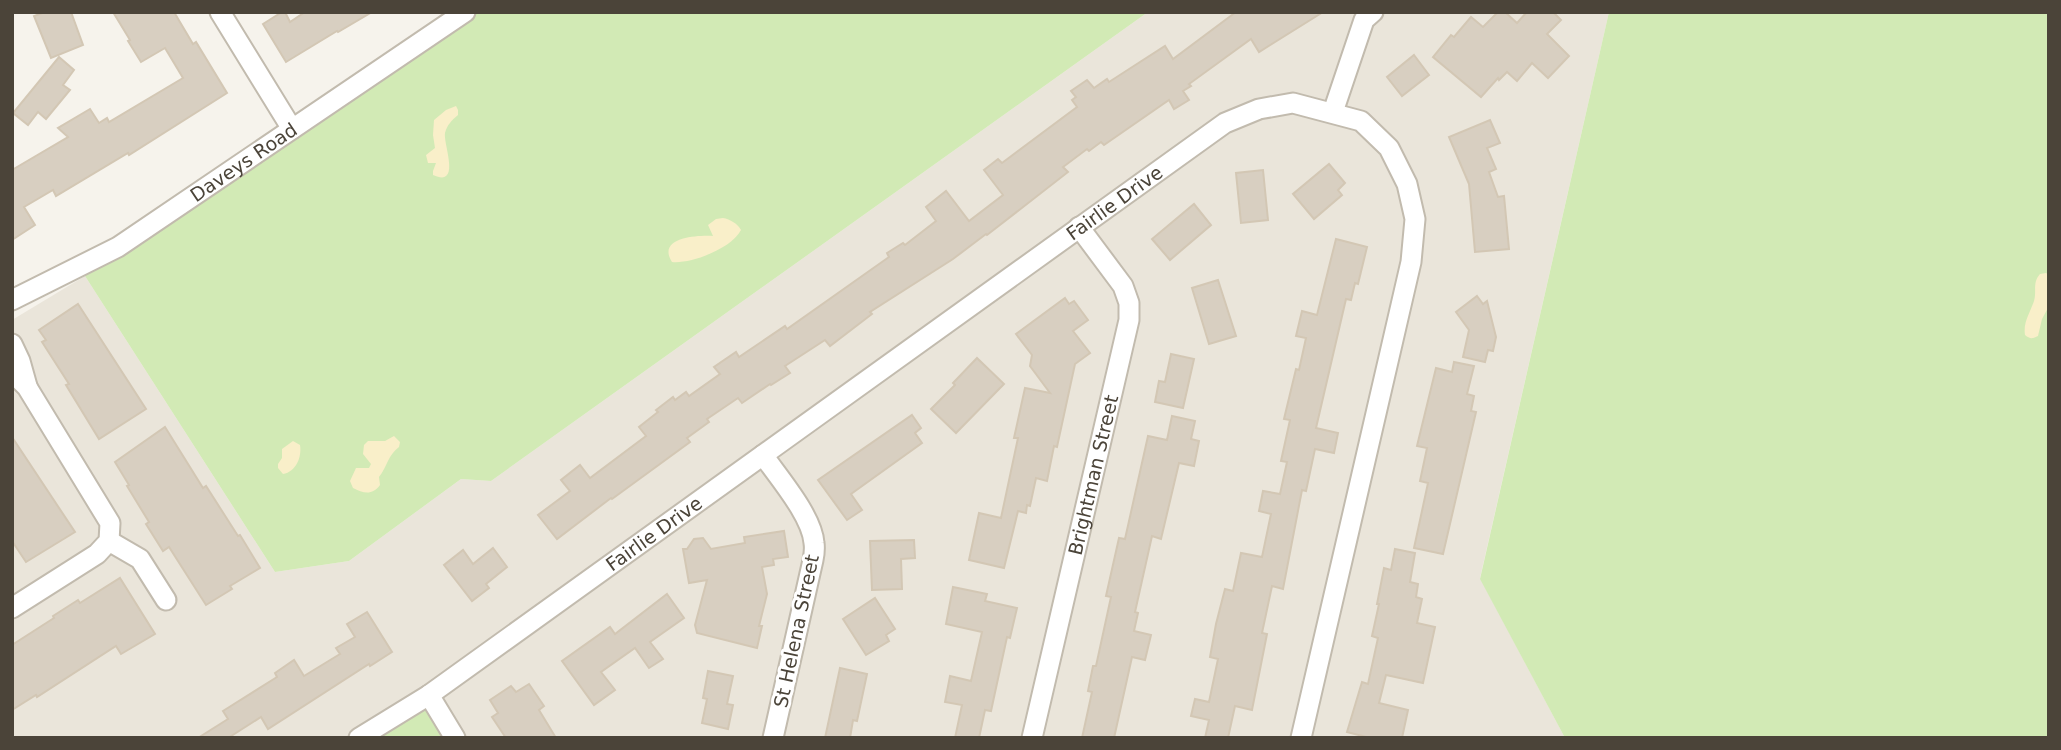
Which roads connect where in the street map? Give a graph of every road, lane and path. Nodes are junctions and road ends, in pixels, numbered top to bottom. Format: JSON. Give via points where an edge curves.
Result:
{"nodes":[{"id":1,"x":220,"y":12,"type":"edge"},
{"id":2,"x":465,"y":12,"type":"edge"},
{"id":3,"x":1373,"y":12,"type":"edge"},
{"id":4,"x":1333,"y":112,"type":"junction"},
{"id":5,"x":292,"y":129,"type":"junction"},
{"id":6,"x":1079,"y":227,"type":"junction"},
{"id":7,"x":12,"y":300,"type":"edge"},
{"id":8,"x":12,"y":344,"type":"edge"},
{"id":9,"x":12,"y":372,"type":"edge"},
{"id":10,"x":27,"y":387,"type":"junction"},
{"id":11,"x":763,"y":455,"type":"junction"},
{"id":12,"x":109,"y":541,"type":"junction"},
{"id":13,"x":166,"y":600,"type":"dead end"},
{"id":14,"x":12,"y":608,"type":"edge"},
{"id":15,"x":429,"y":695,"type":"junction"},
{"id":16,"x":359,"y":738,"type":"edge"},
{"id":17,"x":455,"y":738,"type":"edge"},
{"id":18,"x":772,"y":738,"type":"edge"},
{"id":19,"x":1032,"y":738,"type":"edge"},
{"id":20,"x":1301,"y":738,"type":"edge"}],
"edges":[{"from":1,"to":5,"type":"street"},
{"from":2,"to":5,"type":"street","name":"Daveys Road"},
{"from":3,"to":4,"type":"street","via":[[1364,20]]},
{"from":4,"to":6,"type":"street","name":"Fairlie Drive","via":[[1293,103],[1259,108],[1225,123]]},
{"from":4,"to":20,"type":"street","name":"Fairlie Drive","via":[[1361,121],[1389,148],[1407,184],[1415,219],[1411,262]]},
{"from":5,"to":7,"type":"street","name":"Daveys Road","via":[[118,247]]},
{"from":6,"to":11,"type":"street","name":"Fairlie Drive"},
{"from":6,"to":19,"type":"street","name":"Brightman Street","via":[[1123,286],[1129,320]]},
{"from":8,"to":10,"type":"street"},
{"from":9,"to":10,"type":"street"},
{"from":10,"to":12,"type":"street","via":[[110,523]]},
{"from":11,"to":15,"type":"street","name":"Fairlie Drive"},
{"from":11,"to":18,"type":"street","name":"St Helena Street","via":[[806,517],[814,544]]},
{"from":12,"to":13,"type":"street","via":[[140,559]]},
{"from":12,"to":14,"type":"street","via":[[97,554]]},
{"from":15,"to":16,"type":"street","name":"Fairlie Drive"},
{"from":15,"to":17,"type":"street"}]}
